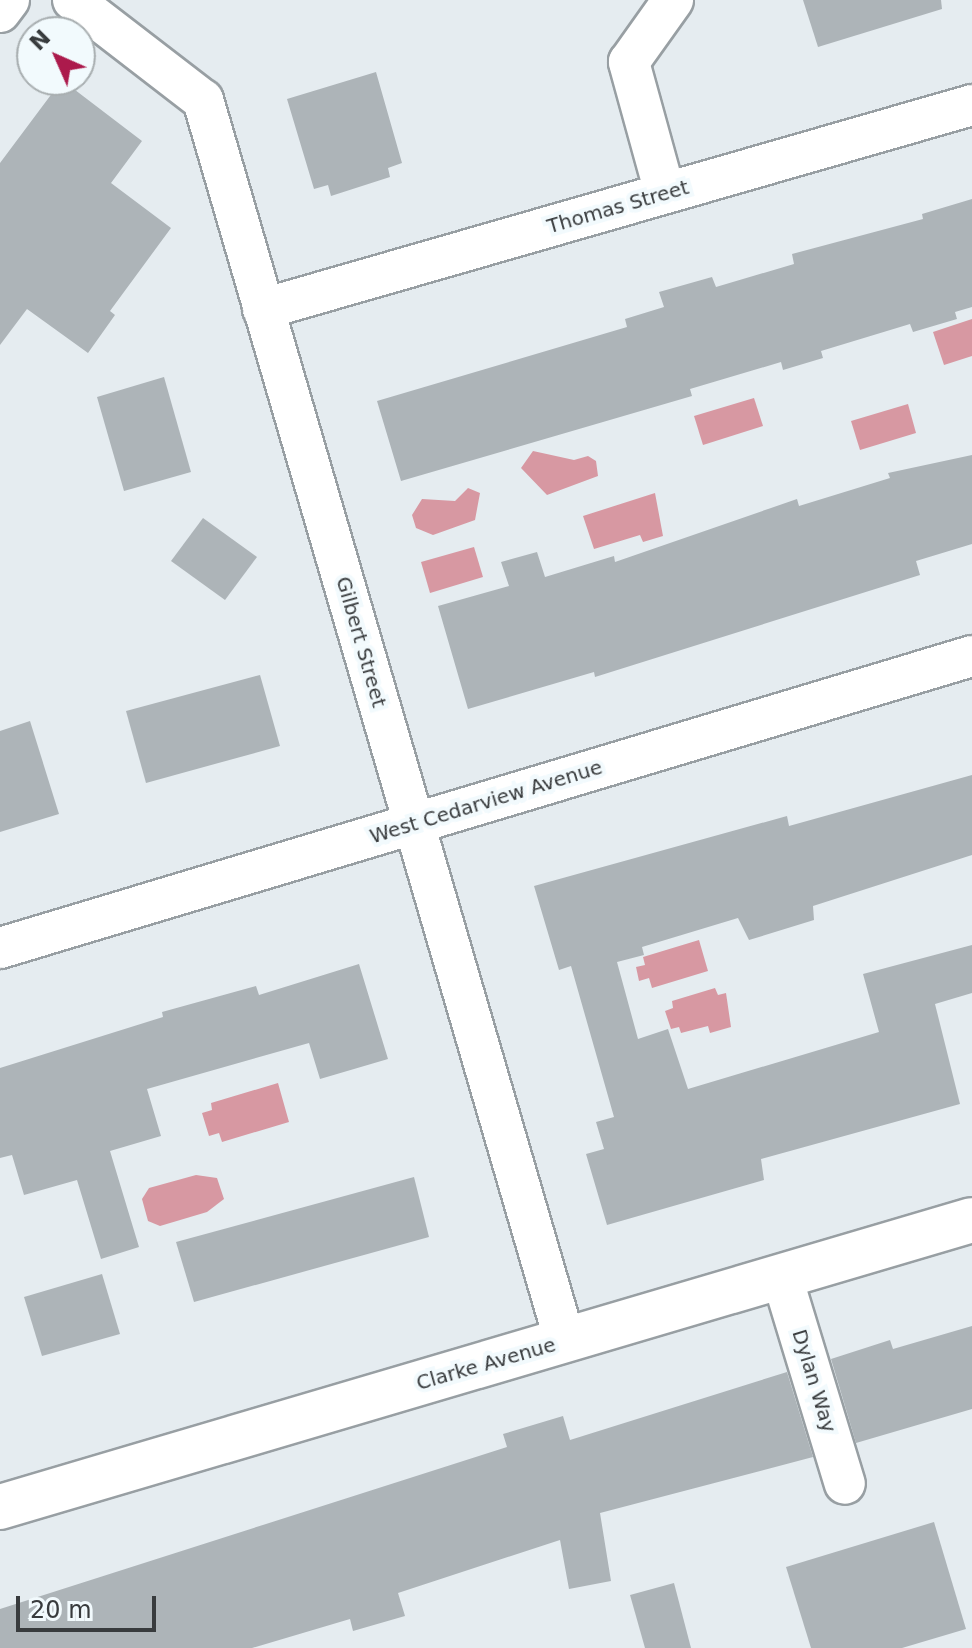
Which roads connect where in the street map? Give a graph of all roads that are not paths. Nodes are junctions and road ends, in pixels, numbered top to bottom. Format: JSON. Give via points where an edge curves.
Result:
{"nodes":[{"id":1,"x":9,"y":0,"type":"edge"},
{"id":2,"x":73,"y":0,"type":"edge"},
{"id":3,"x":673,"y":0,"type":"edge"},
{"id":4,"x":0,"y":12,"type":"edge"},
{"id":5,"x":972,"y":105,"type":"edge"},
{"id":6,"x":665,"y":193,"type":"junction"},
{"id":7,"x":263,"y":309,"type":"junction"},
{"id":8,"x":972,"y":656,"type":"edge"},
{"id":9,"x":414,"y":824,"type":"junction"},
{"id":10,"x":0,"y":948,"type":"edge"},
{"id":11,"x":972,"y":1220,"type":"edge"},
{"id":12,"x":782,"y":1277,"type":"junction"},
{"id":13,"x":565,"y":1341,"type":"junction"},
{"id":14,"x":845,"y":1484,"type":"dead end"},
{"id":15,"x":0,"y":1507,"type":"edge"}],
"edges":[{"from":1,"to":4,"type":"street"},
{"from":2,"to":7,"type":"street","name":"Gilbert Street","via":[[203,100]]},
{"from":3,"to":6,"type":"street","via":[[629,62]]},
{"from":5,"to":6,"type":"street","name":"Thomas Street"},
{"from":6,"to":7,"type":"street","name":"Thomas Street"},
{"from":7,"to":9,"type":"street","name":"Gilbert Street"},
{"from":8,"to":9,"type":"street","name":"West Cedarview Avenue"},
{"from":9,"to":10,"type":"street","name":"West Cedarview Avenue"},
{"from":9,"to":13,"type":"street","name":"Gilbert Street"},
{"from":11,"to":12,"type":"street","name":"Clarke Avenue"},
{"from":12,"to":13,"type":"street","name":"Clarke Avenue"},
{"from":12,"to":14,"type":"street","name":"Dylan Way"},
{"from":13,"to":15,"type":"street","name":"Clarke Avenue"}]}
